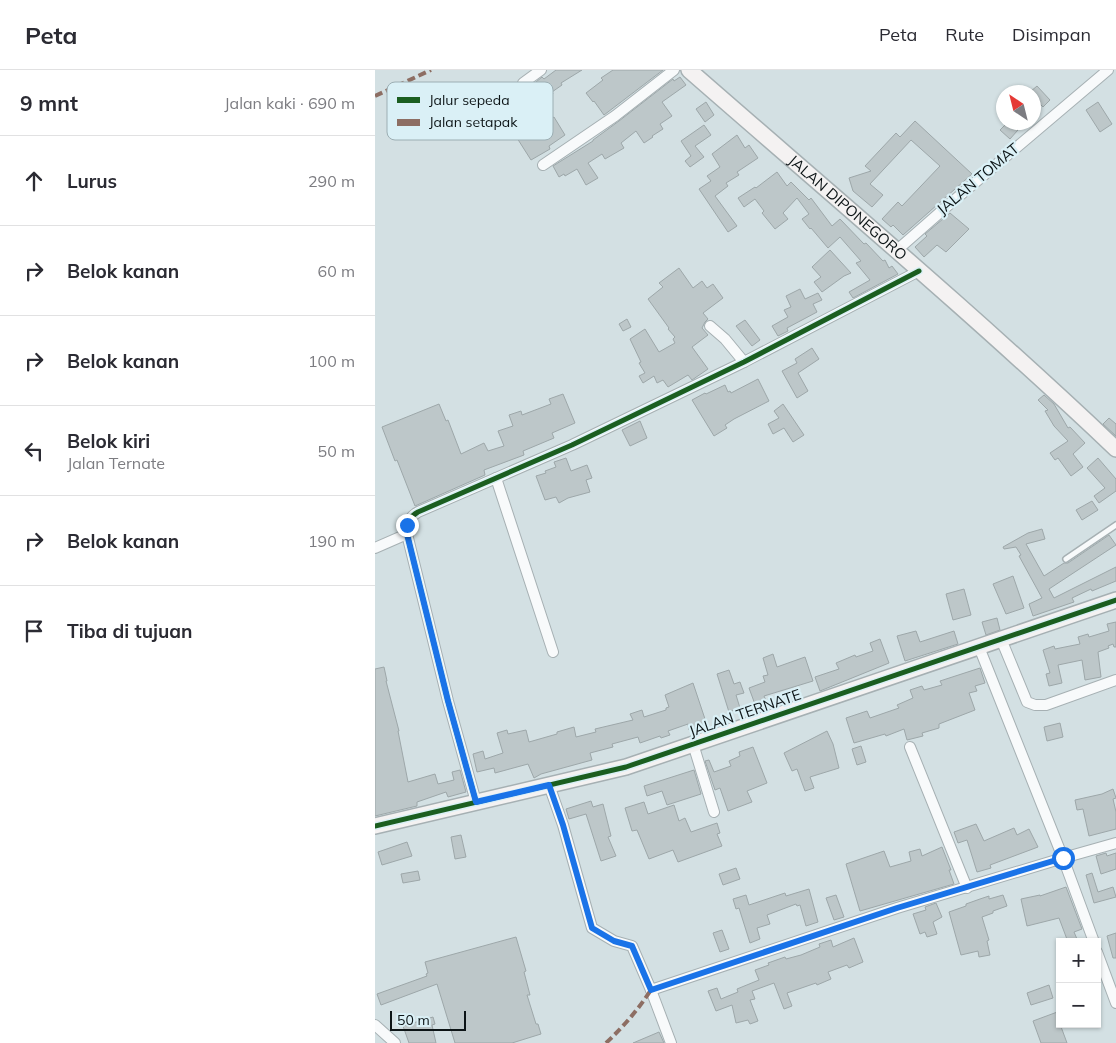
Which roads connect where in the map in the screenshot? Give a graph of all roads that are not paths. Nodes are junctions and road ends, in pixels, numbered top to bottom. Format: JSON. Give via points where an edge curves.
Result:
{"nodes":[{"id":1,"x":541,"y":70,"type":"edge"},
{"id":2,"x":674,"y":70,"type":"edge"},
{"id":3,"x":689,"y":70,"type":"edge"},
{"id":4,"x":1108,"y":70,"type":"edge"},
{"id":5,"x":524,"y":82,"type":"edge"},
{"id":6,"x":543,"y":164,"type":"dead end"},
{"id":7,"x":896,"y":251,"type":"junction"},
{"id":8,"x":919,"y":271,"type":"junction"},
{"id":9,"x":710,"y":326,"type":"dead end"},
{"id":10,"x":744,"y":362,"type":"junction"},
{"id":11,"x":1116,"y":449,"type":"edge"},
{"id":12,"x":496,"y":478,"type":"junction"},
{"id":13,"x":1116,"y":525,"type":"edge"},
{"id":14,"x":407,"y":534,"type":"junction"},
{"id":15,"x":375,"y":548,"type":"edge"},
{"id":16,"x":1066,"y":559,"type":"dead end"},
{"id":17,"x":1116,"y":600,"type":"edge"},
{"id":18,"x":1001,"y":639,"type":"junction"},
{"id":19,"x":979,"y":647,"type":"junction"},
{"id":20,"x":553,"y":652,"type":"dead end"},
{"id":21,"x":1116,"y":680,"type":"edge"},
{"id":22,"x":693,"y":744,"type":"junction"},
{"id":23,"x":910,"y":747,"type":"dead end"},
{"id":24,"x":549,"y":785,"type":"junction"},
{"id":25,"x":476,"y":802,"type":"junction"},
{"id":26,"x":714,"y":812,"type":"dead end"},
{"id":27,"x":375,"y":826,"type":"edge"},
{"id":28,"x":1116,"y":843,"type":"edge"},
{"id":29,"x":1063,"y":858,"type":"junction"},
{"id":30,"x":967,"y":888,"type":"junction"},
{"id":31,"x":1093,"y":938,"type":"edge"},
{"id":32,"x":1101,"y":962,"type":"edge"},
{"id":33,"x":651,"y":990,"type":"junction"},
{"id":34,"x":1116,"y":1001,"type":"edge"},
{"id":35,"x":375,"y":1025,"type":"edge"},
{"id":36,"x":395,"y":1043,"type":"edge"},
{"id":37,"x":671,"y":1043,"type":"edge"}],
"edges":[{"from":1,"to":5,"type":"street"},
{"from":2,"to":6,"type":"street","via":[[615,116]]},
{"from":3,"to":7,"type":"street","name":"JALAN DIPONEGORO"},
{"from":4,"to":7,"type":"street","name":"JALAN TOMAT"},
{"from":7,"to":8,"type":"street","name":"JALAN DIPONEGORO"},
{"from":8,"to":10,"type":"street"},
{"from":8,"to":11,"type":"street","name":"JALAN DIPONEGORO"},
{"from":9,"to":10,"type":"street"},
{"from":10,"to":12,"type":"street"},
{"from":12,"to":14,"type":"street","via":[[414,514],[408,521]]},
{"from":12,"to":20,"type":"street"},
{"from":13,"to":16,"type":"lane"},
{"from":14,"to":15,"type":"street"},
{"from":14,"to":25,"type":"street"},
{"from":17,"to":18,"type":"street","name":"JALAN TERNATE"},
{"from":18,"to":19,"type":"street","name":"JALAN TERNATE"},
{"from":18,"to":21,"type":"street","via":[[1027,702],[1035,705],[1046,705]]},
{"from":19,"to":22,"type":"street","name":"JALAN TERNATE"},
{"from":19,"to":29,"type":"street"},
{"from":22,"to":24,"type":"street","name":"JALAN TERNATE","via":[[626,767]]},
{"from":22,"to":26,"type":"street"},
{"from":23,"to":30,"type":"street"},
{"from":24,"to":25,"type":"street","name":"JALAN TERNATE"},
{"from":24,"to":33,"type":"street","via":[[592,928],[614,941],[632,946]]},
{"from":25,"to":27,"type":"street","name":"JALAN TERNATE"},
{"from":28,"to":29,"type":"street"},
{"from":29,"to":30,"type":"street"},
{"from":29,"to":31,"type":"street"},
{"from":30,"to":33,"type":"street"},
{"from":32,"to":34,"type":"street"},
{"from":33,"to":37,"type":"street"},
{"from":35,"to":36,"type":"street"}]}
